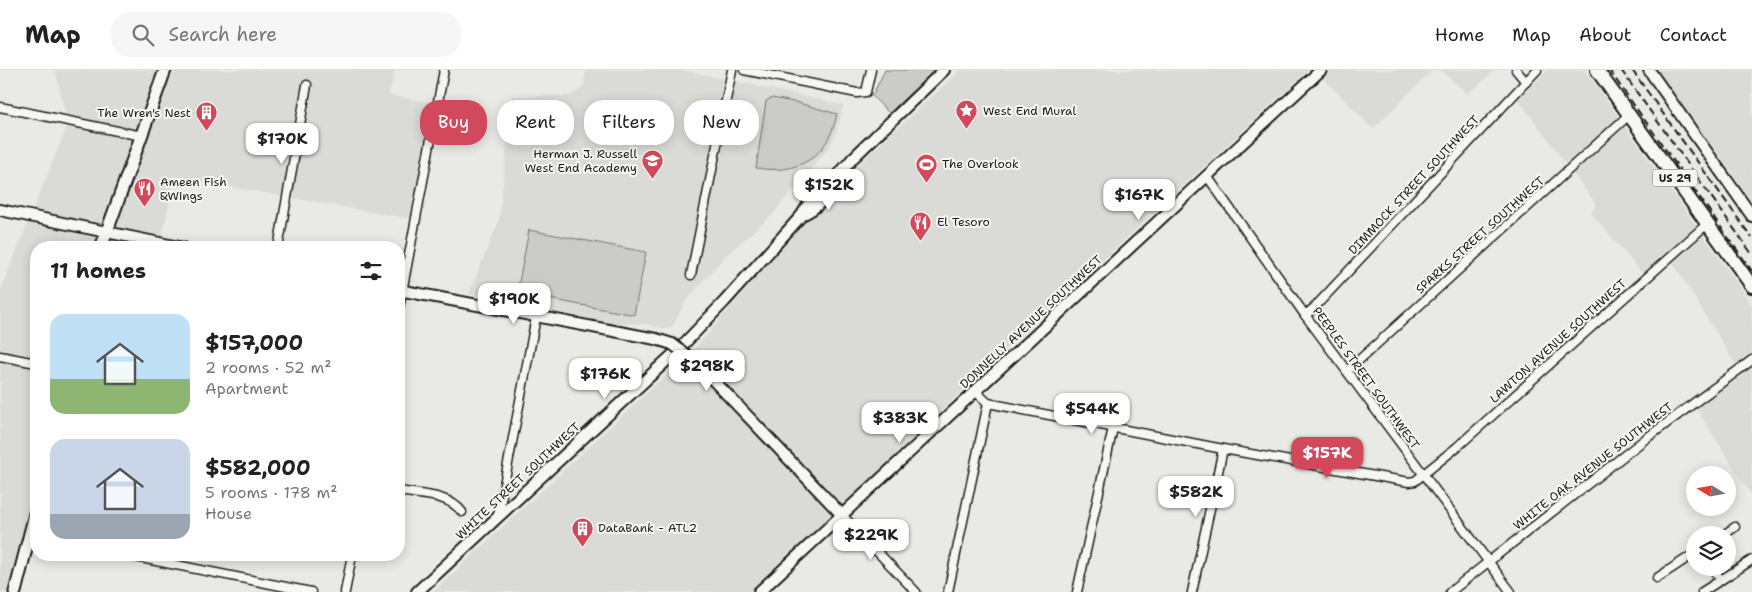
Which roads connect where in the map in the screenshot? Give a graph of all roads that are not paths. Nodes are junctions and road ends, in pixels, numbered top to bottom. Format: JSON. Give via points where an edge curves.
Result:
{"nodes":[{"id":1,"x":165,"y":70,"type":"edge"},
{"id":2,"x":444,"y":70,"type":"edge"},
{"id":3,"x":732,"y":70,"type":"edge"},
{"id":4,"x":744,"y":70,"type":"edge"},
{"id":5,"x":871,"y":70,"type":"edge"},
{"id":6,"x":944,"y":70,"type":"edge"},
{"id":7,"x":1321,"y":70,"type":"edge"},
{"id":8,"x":1516,"y":70,"type":"edge"},
{"id":9,"x":1537,"y":70,"type":"edge"},
{"id":10,"x":1597,"y":70,"type":"edge"},
{"id":11,"x":1649,"y":70,"type":"edge"},
{"id":12,"x":1526,"y":82,"type":"junction"},
{"id":13,"x":307,"y":85,"type":"dead end"},
{"id":14,"x":0,"y":107,"type":"edge"},
{"id":15,"x":1629,"y":115,"type":"junction"},
{"id":16,"x":142,"y":136,"type":"junction"},
{"id":17,"x":1207,"y":176,"type":"junction"},
{"id":18,"x":0,"y":210,"type":"edge"},
{"id":19,"x":1752,"y":216,"type":"edge"},
{"id":20,"x":1707,"y":224,"type":"junction"},
{"id":21,"x":107,"y":232,"type":"junction"},
{"id":22,"x":104,"y":241,"type":"edge"},
{"id":23,"x":150,"y":241,"type":"edge"},
{"id":24,"x":279,"y":241,"type":"edge"},
{"id":25,"x":405,"y":266,"type":"edge"},
{"id":26,"x":691,"y":275,"type":"dead end"},
{"id":27,"x":1752,"y":286,"type":"edge"},
{"id":28,"x":405,"y":292,"type":"edge"},
{"id":29,"x":1305,"y":315,"type":"junction"},
{"id":30,"x":536,"y":317,"type":"junction"},
{"id":31,"x":0,"y":356,"type":"edge"},
{"id":32,"x":1752,"y":360,"type":"edge"},
{"id":33,"x":30,"y":362,"type":"edge"},
{"id":34,"x":1347,"y":371,"type":"junction"},
{"id":35,"x":975,"y":391,"type":"junction"},
{"id":36,"x":988,"y":403,"type":"junction"},
{"id":37,"x":1113,"y":428,"type":"junction"},
{"id":38,"x":1223,"y":449,"type":"junction"},
{"id":39,"x":1424,"y":474,"type":"junction"},
{"id":40,"x":405,"y":492,"type":"edge"},
{"id":41,"x":462,"y":512,"type":"dead end"},
{"id":42,"x":842,"y":515,"type":"junction"},
{"id":43,"x":498,"y":516,"type":"junction"},
{"id":44,"x":30,"y":545,"type":"edge"},
{"id":45,"x":1686,"y":560,"type":"edge"},
{"id":46,"x":1752,"y":560,"type":"edge"},
{"id":47,"x":156,"y":561,"type":"edge"},
{"id":48,"x":351,"y":561,"type":"edge"},
{"id":49,"x":1488,"y":561,"type":"junction"},
{"id":50,"x":1718,"y":576,"type":"edge"},
{"id":51,"x":1657,"y":578,"type":"dead end"},
{"id":52,"x":1721,"y":580,"type":"junction"},
{"id":53,"x":15,"y":592,"type":"edge"},
{"id":54,"x":311,"y":592,"type":"edge"},
{"id":55,"x":345,"y":592,"type":"edge"},
{"id":56,"x":417,"y":592,"type":"edge"},
{"id":57,"x":759,"y":592,"type":"edge"},
{"id":58,"x":915,"y":592,"type":"edge"},
{"id":59,"x":948,"y":592,"type":"edge"},
{"id":60,"x":1077,"y":592,"type":"edge"},
{"id":61,"x":1192,"y":592,"type":"edge"},
{"id":62,"x":1450,"y":592,"type":"edge"},
{"id":63,"x":1511,"y":592,"type":"edge"},
{"id":64,"x":1702,"y":592,"type":"edge"}],
"edges":[{"from":1,"to":16,"type":"main road"},
{"from":2,"to":25,"type":"street"},
{"from":3,"to":26,"type":"street"},
{"from":4,"to":5,"type":"street","via":[[857,93],[866,92]]},
{"from":6,"to":43,"type":"street","name":"WHITE STREET SOUTHWEST","via":[[862,149],[830,185],[828,194],[813,210],[801,216],[679,349]]},
{"from":7,"to":17,"type":"street","name":"DONNELLY AVENUE SOUTHWEST"},
{"from":8,"to":12,"type":"street"},
{"from":9,"to":12,"type":"street","name":"DIMMOCK STREET SOUTHWEST"},
{"from":10,"to":15,"type":"main road","number":"US 29"},
{"from":11,"to":19,"type":"street"},
{"from":12,"to":29,"type":"street","name":"DIMMOCK STREET SOUTHWEST"},
{"from":13,"to":24,"type":"street"},
{"from":14,"to":16,"type":"street"},
{"from":15,"to":20,"type":"main road","number":"US 29"},
{"from":15,"to":34,"type":"street","name":"SPARKS STREET SOUTHWEST"},
{"from":16,"to":21,"type":"main road"},
{"from":17,"to":29,"type":"street","name":"PEEPLES STREET SOUTHWEST"},
{"from":17,"to":35,"type":"street","name":"DONNELLY AVENUE SOUTHWEST"},
{"from":18,"to":21,"type":"street"},
{"from":20,"to":27,"type":"main road","number":"US 29"},
{"from":20,"to":39,"type":"street","name":"LAWTON AVENUE SOUTHWEST"},
{"from":21,"to":22,"type":"main road"},
{"from":21,"to":23,"type":"street"},
{"from":28,"to":30,"type":"street"},
{"from":29,"to":34,"type":"street","name":"PEEPLES STREET SOUTHWEST"},
{"from":30,"to":42,"type":"street","bridge":true,"via":[[672,344],[696,362]]},
{"from":30,"to":43,"type":"street"},
{"from":31,"to":33,"type":"street"},
{"from":32,"to":49,"type":"street","name":"WHITE OAK AVENUE SOUTHWEST"},
{"from":34,"to":39,"type":"street","name":"PEEPLES STREET SOUTHWEST"},
{"from":35,"to":36,"type":"street"},
{"from":35,"to":42,"type":"street","name":"DONNELLY AVENUE SOUTHWEST"},
{"from":36,"to":37,"type":"street"},
{"from":36,"to":59,"type":"street"},
{"from":37,"to":38,"type":"street"},
{"from":37,"to":60,"type":"street"},
{"from":38,"to":39,"type":"street","via":[[1409,482]]},
{"from":38,"to":61,"type":"street"},
{"from":39,"to":49,"type":"street","name":"PEEPLES STREET SOUTHWEST"},
{"from":40,"to":41,"type":"street","via":[[448,500]]},
{"from":42,"to":57,"type":"street","name":"DONNELLY AVENUE SOUTHWEST"},
{"from":42,"to":58,"type":"street"},
{"from":43,"to":56,"type":"street","name":"WHITE STREET SOUTHWEST"},
{"from":44,"to":53,"type":"main road"},
{"from":45,"to":51,"type":"street"},
{"from":46,"to":52,"type":"street"},
{"from":47,"to":54,"type":"street"},
{"from":48,"to":55,"type":"street"},
{"from":49,"to":62,"type":"street","name":"WHITE OAK AVENUE SOUTHWEST"},
{"from":49,"to":63,"type":"street","name":"PEEPLES STREET SOUTHWEST"},
{"from":50,"to":52,"type":"street"},
{"from":52,"to":64,"type":"street"}]}
